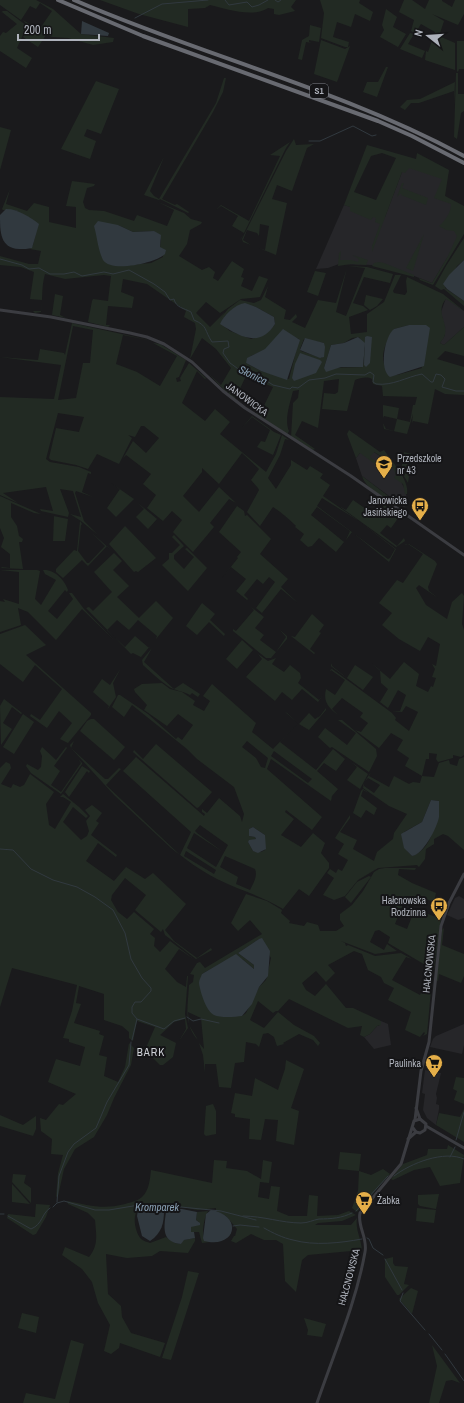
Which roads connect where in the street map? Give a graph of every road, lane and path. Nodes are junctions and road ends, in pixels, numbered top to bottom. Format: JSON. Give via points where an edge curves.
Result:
{"nodes":[{"id":1,"x":58,"y":0,"type":"edge"},
{"id":2,"x":74,"y":0,"type":"edge"},
{"id":3,"x":464,"y":156,"type":"edge"},
{"id":4,"x":464,"y":163,"type":"edge"},
{"id":5,"x":0,"y":310,"type":"edge"},
{"id":6,"x":464,"y":555,"type":"edge"},
{"id":7,"x":464,"y":874,"type":"edge"},
{"id":8,"x":416,"y":1106,"type":"junction"},
{"id":9,"x":420,"y":1119,"type":"junction"},
{"id":10,"x":415,"y":1120,"type":"junction"},
{"id":11,"x":426,"y":1126,"type":"junction"},
{"id":12,"x":413,"y":1128,"type":"junction"},
{"id":13,"x":424,"y":1130,"type":"junction"},
{"id":14,"x":416,"y":1132,"type":"junction"},
{"id":15,"x":438,"y":1134,"type":"junction"},
{"id":16,"x":407,"y":1142,"type":"junction"},
{"id":17,"x":464,"y":1148,"type":"edge"},
{"id":18,"x":317,"y":1403,"type":"edge"}],
"edges":[{"from":1,"to":4,"type":"highway","number":"S1","via":[[161,43],[378,121]]},
{"from":2,"to":3,"type":"highway","number":"S1","via":[[146,29],[351,103]]},
{"from":5,"to":6,"type":"street","name":"JANOWICKA","via":[[138,334],[168,346],[192,362],[244,408],[351,476]]},
{"from":7,"to":8,"type":"street","name":"HAŁCNOWSKA","via":[[441,926],[429,1042],[421,1071]]},
{"from":8,"to":9,"type":"street","name":"HAŁCNOWSKA"},
{"from":8,"to":10,"type":"street","name":"HAŁCNOWSKA"},
{"from":9,"to":10,"type":"street"},
{"from":9,"to":11,"type":"street"},
{"from":10,"to":12,"type":"street"},
{"from":11,"to":13,"type":"street"},
{"from":11,"to":15,"type":"street"},
{"from":12,"to":14,"type":"street"},
{"from":12,"to":16,"type":"street","name":"HAŁCNOWSKA"},
{"from":13,"to":14,"type":"street"},
{"from":13,"to":15,"type":"street"},
{"from":14,"to":16,"type":"street","name":"HAŁCNOWSKA"},
{"from":15,"to":17,"type":"street"},
{"from":16,"to":18,"type":"street","name":"HAŁCNOWSKA","via":[[401,1164],[360,1213],[366,1245],[361,1270]]}]}
